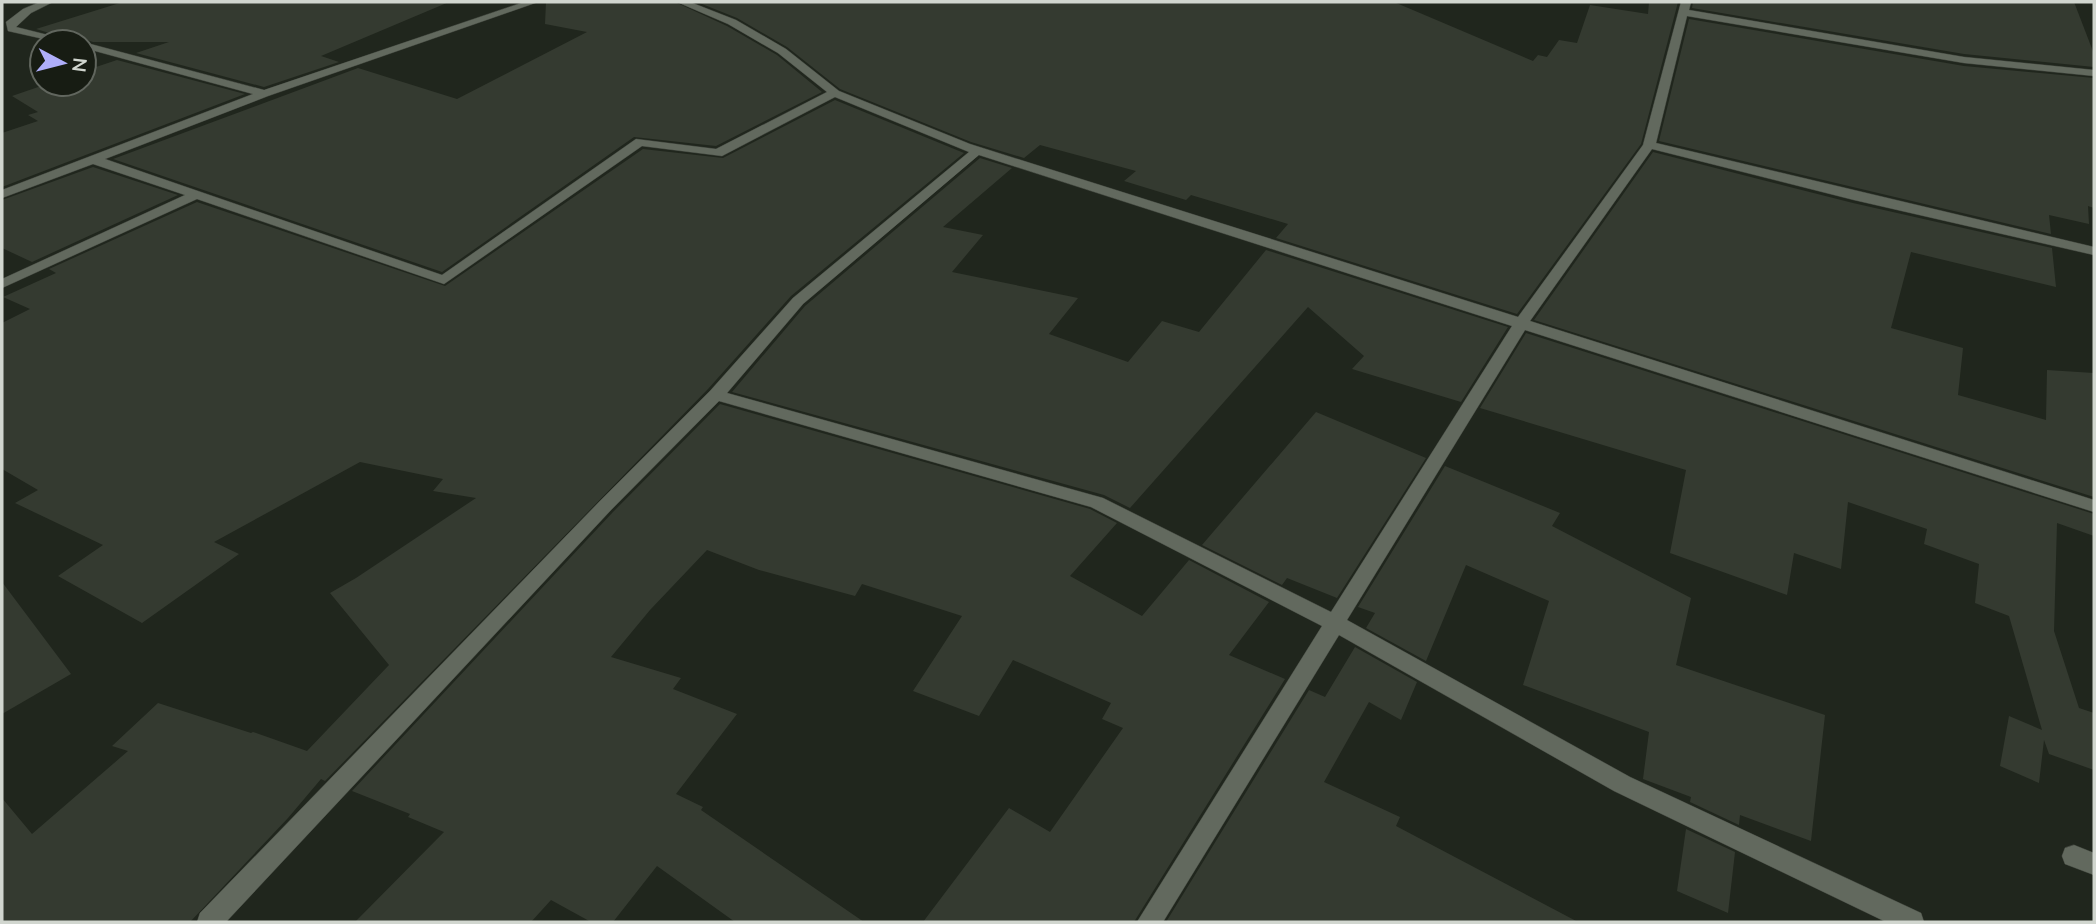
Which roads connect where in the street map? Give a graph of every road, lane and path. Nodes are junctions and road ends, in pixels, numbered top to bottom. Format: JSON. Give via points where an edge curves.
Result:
{"nodes":[{"id":1,"x":48,"y":2,"type":"edge"},
{"id":2,"x":533,"y":2,"type":"edge"},
{"id":3,"x":682,"y":2,"type":"edge"},
{"id":4,"x":1685,"y":7,"type":"edge"},
{"id":5,"x":28,"y":33,"type":"edge"},
{"id":6,"x":98,"y":49,"type":"edge"},
{"id":7,"x":2094,"y":73,"type":"edge"},
{"id":8,"x":835,"y":93,"type":"junction"},
{"id":9,"x":264,"y":94,"type":"junction"},
{"id":10,"x":1649,"y":145,"type":"junction"},
{"id":11,"x":977,"y":151,"type":"junction"},
{"id":12,"x":92,"y":159,"type":"junction"},
{"id":13,"x":2,"y":194,"type":"edge"},
{"id":14,"x":196,"y":195,"type":"junction"},
{"id":15,"x":2094,"y":251,"type":"edge"},
{"id":16,"x":2,"y":284,"type":"edge"},
{"id":17,"x":1520,"y":325,"type":"junction"},
{"id":18,"x":716,"y":395,"type":"junction"},
{"id":19,"x":2094,"y":506,"type":"edge"},
{"id":20,"x":1335,"y":623,"type":"junction"},
{"id":21,"x":209,"y":922,"type":"edge"},
{"id":22,"x":1149,"y":922,"type":"edge"},
{"id":23,"x":1912,"y":922,"type":"edge"}],
"edges":[{"from":1,"to":5,"type":"street","via":[[10,24],[12,29]]},
{"from":2,"to":9,"type":"street"},
{"from":3,"to":8,"type":"street","via":[[732,22],[782,51]]},
{"from":4,"to":7,"type":"street","via":[[1964,60]]},
{"from":4,"to":10,"type":"street"},
{"from":6,"to":9,"type":"street"},
{"from":8,"to":11,"type":"street"},
{"from":8,"to":14,"type":"street","via":[[718,153],[640,142],[444,280]]},
{"from":9,"to":12,"type":"street"},
{"from":10,"to":15,"type":"street"},
{"from":10,"to":17,"type":"street"},
{"from":11,"to":17,"type":"street"},
{"from":11,"to":18,"type":"street","via":[[799,301]]},
{"from":12,"to":13,"type":"street"},
{"from":12,"to":14,"type":"street"},
{"from":14,"to":16,"type":"street"},
{"from":17,"to":19,"type":"street"},
{"from":17,"to":20,"type":"street"},
{"from":18,"to":20,"type":"street","via":[[1097,502]]},
{"from":18,"to":21,"type":"street"},
{"from":20,"to":22,"type":"street"},
{"from":20,"to":23,"type":"street","via":[[1622,784]]}]}
